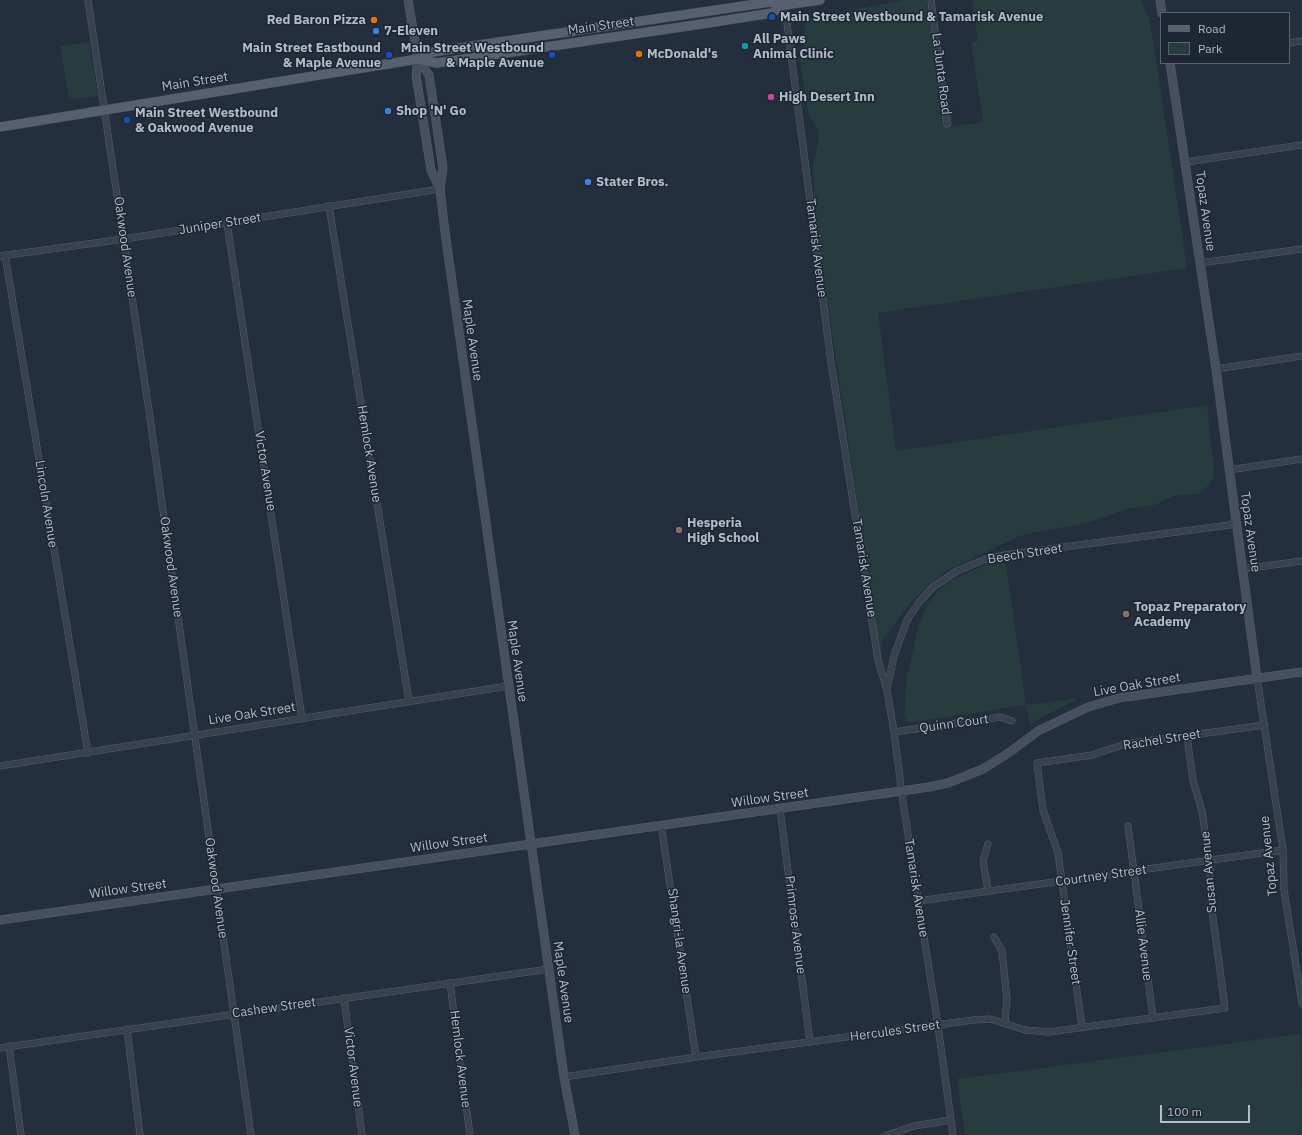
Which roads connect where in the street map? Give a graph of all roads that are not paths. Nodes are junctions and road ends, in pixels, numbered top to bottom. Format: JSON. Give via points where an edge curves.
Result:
{"nodes":[{"id":1,"x":88,"y":0,"type":"edge"},
{"id":2,"x":408,"y":0,"type":"edge"},
{"id":3,"x":820,"y":0,"type":"edge"},
{"id":4,"x":931,"y":0,"type":"edge"},
{"id":5,"x":1160,"y":0,"type":"edge"},
{"id":6,"x":784,"y":3,"type":"edge"},
{"id":7,"x":1162,"y":12,"type":"edge"},
{"id":8,"x":645,"y":21,"type":"junction"},
{"id":9,"x":608,"y":38,"type":"junction"},
{"id":10,"x":1302,"y":41,"type":"edge"},
{"id":11,"x":1290,"y":42,"type":"edge"},
{"id":12,"x":418,"y":59,"type":"junction"},
{"id":13,"x":1170,"y":64,"type":"edge"},
{"id":14,"x":105,"y":110,"type":"junction"},
{"id":15,"x":947,"y":124,"type":"dead end"},
{"id":16,"x":0,"y":127,"type":"edge"},
{"id":17,"x":1302,"y":145,"type":"edge"},
{"id":18,"x":1186,"y":162,"type":"junction"},
{"id":19,"x":440,"y":189,"type":"junction"},
{"id":20,"x":328,"y":206,"type":"junction"},
{"id":21,"x":227,"y":223,"type":"junction"},
{"id":22,"x":124,"y":239,"type":"junction"},
{"id":23,"x":1302,"y":248,"type":"edge"},
{"id":24,"x":2,"y":256,"type":"edge"},
{"id":25,"x":1200,"y":263,"type":"junction"},
{"id":26,"x":1302,"y":356,"type":"edge"},
{"id":27,"x":1216,"y":369,"type":"junction"},
{"id":28,"x":1302,"y":459,"type":"edge"},
{"id":29,"x":1229,"y":470,"type":"junction"},
{"id":30,"x":1237,"y":524,"type":"junction"},
{"id":31,"x":1302,"y":561,"type":"edge"},
{"id":32,"x":1244,"y":569,"type":"junction"},
{"id":33,"x":1302,"y":672,"type":"edge"},
{"id":34,"x":1257,"y":678,"type":"junction"},
{"id":35,"x":508,"y":686,"type":"junction"},
{"id":36,"x":887,"y":690,"type":"junction"},
{"id":37,"x":408,"y":701,"type":"junction"},
{"id":38,"x":302,"y":718,"type":"junction"},
{"id":39,"x":1012,"y":721,"type":"dead end"},
{"id":40,"x":1265,"y":725,"type":"junction"},
{"id":41,"x":894,"y":732,"type":"junction"},
{"id":42,"x":194,"y":736,"type":"junction"},
{"id":43,"x":1187,"y":736,"type":"junction"},
{"id":44,"x":88,"y":753,"type":"junction"},
{"id":45,"x":1037,"y":763,"type":"joint"},
{"id":46,"x":0,"y":766,"type":"edge"},
{"id":47,"x":901,"y":792,"type":"junction"},
{"id":48,"x":780,"y":809,"type":"junction"},
{"id":49,"x":661,"y":825,"type":"junction"},
{"id":50,"x":1128,"y":826,"type":"dead end"},
{"id":51,"x":532,"y":843,"type":"junction"},
{"id":52,"x":988,"y":844,"type":"dead end"},
{"id":53,"x":1283,"y":850,"type":"junction"},
{"id":54,"x":1209,"y":861,"type":"junction"},
{"id":55,"x":1134,"y":871,"type":"junction"},
{"id":56,"x":1062,"y":881,"type":"junction"},
{"id":57,"x":216,"y":888,"type":"junction"},
{"id":58,"x":988,"y":891,"type":"junction"},
{"id":59,"x":918,"y":901,"type":"junction"},
{"id":60,"x":0,"y":920,"type":"edge"},
{"id":61,"x":994,"y":937,"type":"dead end"},
{"id":62,"x":549,"y":969,"type":"junction"},
{"id":63,"x":450,"y":983,"type":"junction"},
{"id":64,"x":344,"y":998,"type":"junction"},
{"id":65,"x":1302,"y":1004,"type":"edge"},
{"id":66,"x":1225,"y":1008,"type":"joint"},
{"id":67,"x":233,"y":1014,"type":"junction"},
{"id":68,"x":1153,"y":1018,"type":"junction"},
{"id":69,"x":1005,"y":1023,"type":"junction"},
{"id":70,"x":938,"y":1026,"type":"junction"},
{"id":71,"x":1082,"y":1027,"type":"junction"},
{"id":72,"x":126,"y":1029,"type":"junction"},
{"id":73,"x":810,"y":1042,"type":"junction"},
{"id":74,"x":9,"y":1046,"type":"junction"},
{"id":75,"x":0,"y":1048,"type":"edge"},
{"id":76,"x":696,"y":1057,"type":"junction"},
{"id":77,"x":564,"y":1077,"type":"junction"},
{"id":78,"x":950,"y":1120,"type":"junction"},
{"id":79,"x":21,"y":1135,"type":"edge"},
{"id":80,"x":140,"y":1135,"type":"edge"},
{"id":81,"x":251,"y":1135,"type":"edge"},
{"id":82,"x":362,"y":1135,"type":"edge"},
{"id":83,"x":470,"y":1135,"type":"edge"},
{"id":84,"x":575,"y":1135,"type":"edge"},
{"id":85,"x":887,"y":1135,"type":"edge"},
{"id":86,"x":953,"y":1135,"type":"edge"}],
"edges":[{"from":1,"to":14,"type":"street","name":"Oakwood Avenue"},
{"from":2,"to":12,"type":"street","name":"Maple Avenue"},
{"from":3,"to":6,"type":"main road","name":"Main Street"},
{"from":4,"to":15,"type":"street","name":"La Junta Road"},
{"from":5,"to":7,"type":"street"},
{"from":6,"to":8,"type":"main road","name":"Main Street","via":[[770,2]]},
{"from":6,"to":9,"type":"main road","name":"Main Street","via":[[772,14]]},
{"from":6,"to":36,"type":"street","name":"Tamarisk Avenue","via":[[831,362],[878,660]]},
{"from":8,"to":9,"type":"main road","via":[[641,26],[613,30]]},
{"from":8,"to":12,"type":"main road","name":"Main Street","via":[[433,52]]},
{"from":9,"to":12,"type":"main road","name":"Main Street","via":[[437,63]]},
{"from":10,"to":11,"type":"street"},
{"from":12,"to":14,"type":"main road","name":"Main Street"},
{"from":12,"to":19,"type":"street","name":"Maple Avenue","via":[[416,75],[431,170]]},
{"from":12,"to":19,"type":"street","name":"Maple Avenue","via":[[429,74],[443,168]]},
{"from":13,"to":18,"type":"street","name":"Topaz Avenue"},
{"from":14,"to":16,"type":"main road","name":"Main Street"},
{"from":14,"to":22,"type":"street","name":"Oakwood Avenue"},
{"from":17,"to":18,"type":"street"},
{"from":18,"to":25,"type":"street","name":"Topaz Avenue"},
{"from":19,"to":20,"type":"street","name":"Juniper Street"},
{"from":19,"to":35,"type":"street","name":"Maple Avenue"},
{"from":20,"to":21,"type":"street","name":"Juniper Street"},
{"from":20,"to":37,"type":"street","name":"Hemlock Avenue"},
{"from":21,"to":22,"type":"street","name":"Juniper Street"},
{"from":21,"to":38,"type":"street","name":"Victor Avenue"},
{"from":22,"to":24,"type":"street","name":"Juniper Street"},
{"from":22,"to":42,"type":"street","name":"Oakwood Avenue"},
{"from":23,"to":25,"type":"street"},
{"from":24,"to":44,"type":"street","name":"Lincoln Avenue"},
{"from":25,"to":27,"type":"street","name":"Topaz Avenue"},
{"from":26,"to":27,"type":"street"},
{"from":27,"to":29,"type":"street","name":"Topaz Avenue"},
{"from":28,"to":29,"type":"street"},
{"from":29,"to":30,"type":"street","name":"Topaz Avenue"},
{"from":30,"to":32,"type":"street","name":"Topaz Avenue"},
{"from":30,"to":36,"type":"street","name":"Beech Street","via":[[1004,555],[986,559],[957,571],[933,587],[907,620],[894,656]]},
{"from":31,"to":32,"type":"street"},
{"from":32,"to":34,"type":"street","name":"Topaz Avenue"},
{"from":33,"to":34,"type":"street","name":"Live Oak Street"},
{"from":34,"to":40,"type":"street","name":"Topaz Avenue"},
{"from":34,"to":47,"type":"street","name":"Live Oak Street","via":[[1119,698],[1088,706],[1038,731],[1010,752],[972,774],[948,783]]},
{"from":35,"to":37,"type":"street","name":"Live Oak Street"},
{"from":35,"to":51,"type":"street","name":"Maple Avenue"},
{"from":36,"to":41,"type":"street","name":"Tamarisk Avenue"},
{"from":37,"to":38,"type":"street","name":"Live Oak Street"},
{"from":38,"to":42,"type":"street","name":"Live Oak Street"},
{"from":39,"to":41,"type":"street","name":"Quinn Court","via":[[1000,717]]},
{"from":40,"to":43,"type":"street","name":"Rachel Street"},
{"from":40,"to":53,"type":"street","name":"Topaz Avenue"},
{"from":41,"to":47,"type":"street","name":"Tamarisk Avenue"},
{"from":42,"to":44,"type":"street","name":"Live Oak Street"},
{"from":42,"to":57,"type":"street","name":"Oakwood Avenue"},
{"from":43,"to":45,"type":"street","name":"Rachel Street","via":[[1126,744],[1092,755]]},
{"from":43,"to":54,"type":"street","name":"Susan Avenue","via":[[1193,782],[1202,811]]},
{"from":44,"to":46,"type":"street","name":"Live Oak Street"},
{"from":45,"to":56,"type":"street","name":"Jennifer Street","via":[[1043,810],[1058,853]]},
{"from":47,"to":48,"type":"street","name":"Willow Street"},
{"from":47,"to":59,"type":"street","name":"Tamarisk Avenue"},
{"from":48,"to":49,"type":"street","name":"Willow Street"},
{"from":48,"to":73,"type":"street","name":"Primrose Avenue"},
{"from":49,"to":51,"type":"street","name":"Willow Street"},
{"from":49,"to":76,"type":"street","name":"Shangri-la Avenue"},
{"from":50,"to":55,"type":"street","name":"Allie Avenue"},
{"from":51,"to":57,"type":"street","name":"Willow Street"},
{"from":51,"to":62,"type":"street","name":"Maple Avenue"},
{"from":52,"to":58,"type":"street","via":[[984,860]]},
{"from":53,"to":54,"type":"street","name":"Courtney Street"},
{"from":53,"to":65,"type":"street","name":"Topaz Avenue","via":[[1284,890]]},
{"from":54,"to":55,"type":"street","name":"Courtney Street"},
{"from":54,"to":66,"type":"street","name":"Susan Avenue","via":[[1211,904]]},
{"from":55,"to":56,"type":"street","name":"Courtney Street"},
{"from":55,"to":68,"type":"street","name":"Allie Avenue"},
{"from":56,"to":58,"type":"street","name":"Courtney Street"},
{"from":56,"to":71,"type":"street","name":"Jennifer Street"},
{"from":57,"to":60,"type":"street","name":"Willow Street"},
{"from":57,"to":67,"type":"street","name":"Oakwood Avenue"},
{"from":58,"to":59,"type":"street","name":"Courtney Street"},
{"from":59,"to":70,"type":"street","name":"Tamarisk Avenue"},
{"from":61,"to":69,"type":"street","via":[[1002,951],[1007,999]]},
{"from":62,"to":63,"type":"street","name":"Cashew Street"},
{"from":62,"to":77,"type":"street","name":"Maple Avenue"},
{"from":63,"to":64,"type":"street","name":"Cashew Street"},
{"from":63,"to":83,"type":"street","name":"Hemlock Avenue"},
{"from":64,"to":67,"type":"street","name":"Cashew Street"},
{"from":64,"to":82,"type":"street","name":"Victor Avenue"},
{"from":66,"to":68,"type":"street","name":"Hercules Street"},
{"from":67,"to":72,"type":"street","name":"Cashew Street"},
{"from":67,"to":81,"type":"street","name":"Oakwood Avenue"},
{"from":68,"to":71,"type":"street","name":"Hercules Street"},
{"from":69,"to":70,"type":"street","name":"Hercules Street","via":[[990,1019]]},
{"from":69,"to":71,"type":"street","name":"Hercules Street","via":[[1036,1032]]},
{"from":70,"to":73,"type":"street","name":"Hercules Street"},
{"from":70,"to":78,"type":"street","name":"Tamarisk Avenue"},
{"from":72,"to":74,"type":"street","name":"Cashew Street"},
{"from":72,"to":80,"type":"street"},
{"from":73,"to":76,"type":"street","name":"Hercules Street"},
{"from":74,"to":75,"type":"street","name":"Cashew Street"},
{"from":74,"to":79,"type":"street"},
{"from":76,"to":77,"type":"street","name":"Hercules Street"},
{"from":77,"to":84,"type":"street","name":"Maple Avenue"},
{"from":78,"to":85,"type":"street","via":[[914,1126]]},
{"from":78,"to":86,"type":"street","name":"Tamarisk Avenue"}]}
